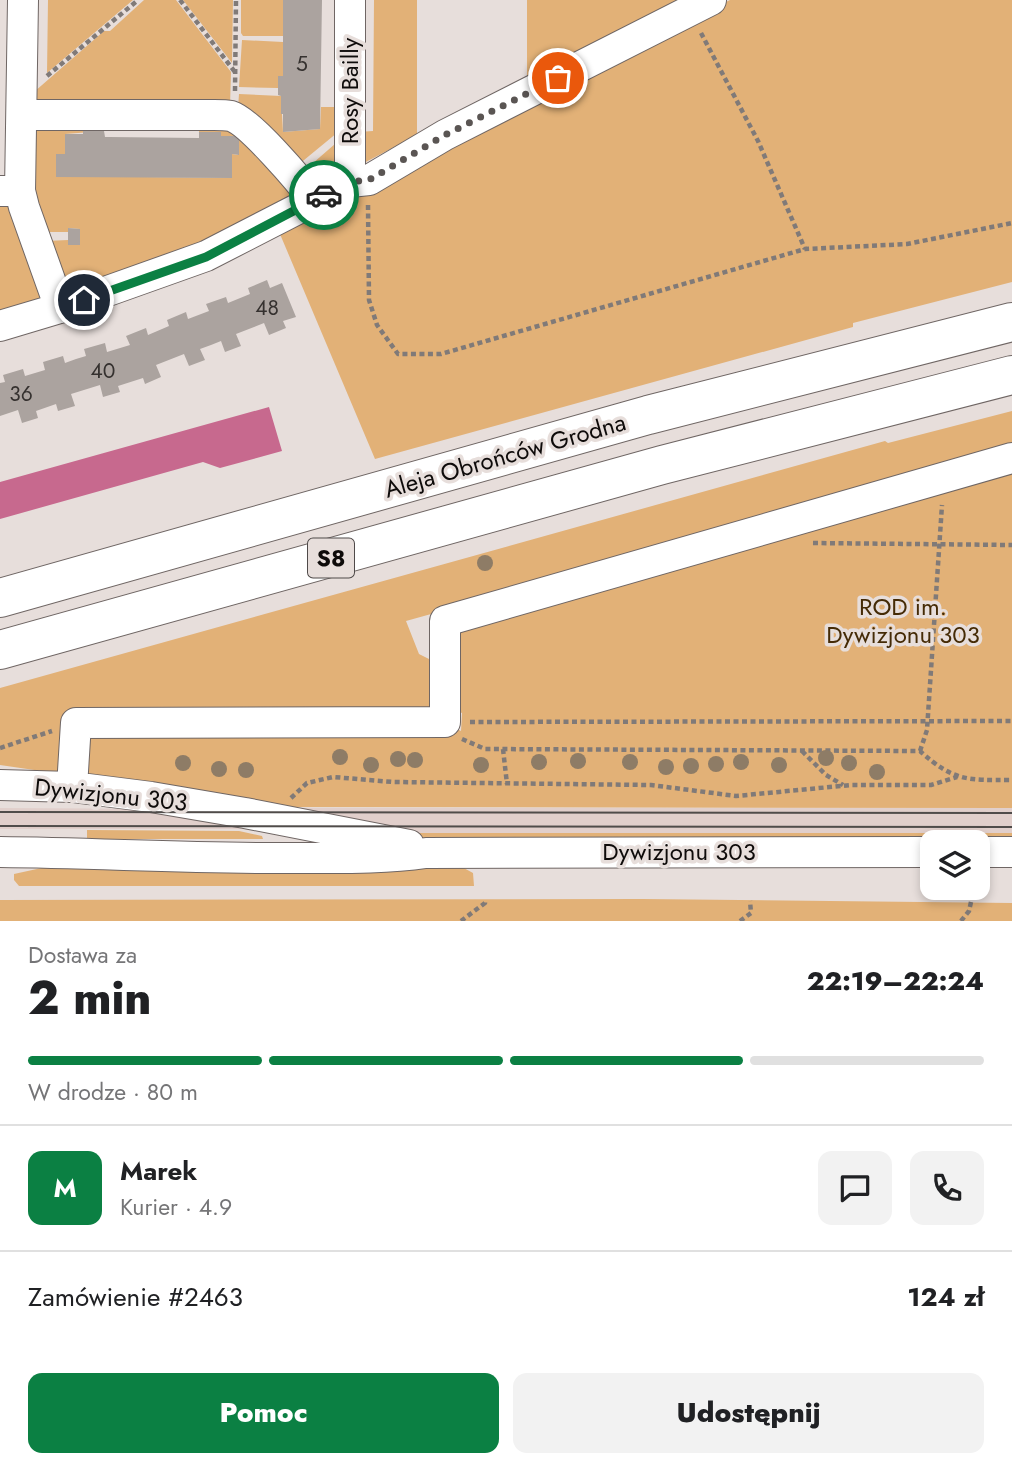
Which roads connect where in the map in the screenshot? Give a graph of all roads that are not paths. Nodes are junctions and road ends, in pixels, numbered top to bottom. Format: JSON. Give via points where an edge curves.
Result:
{"nodes":[{"id":1,"x":23,"y":0,"type":"edge"},
{"id":2,"x":351,"y":0,"type":"edge"},
{"id":3,"x":700,"y":6,"type":"edge"},
{"id":4,"x":22,"y":102,"type":"junction"},
{"id":5,"x":359,"y":181,"type":"junction"},
{"id":6,"x":10,"y":191,"type":"edge"},
{"id":7,"x":314,"y":200,"type":"junction"},
{"id":8,"x":60,"y":308,"type":"junction"},
{"id":9,"x":1012,"y":322,"type":"edge"},
{"id":10,"x":0,"y":326,"type":"edge"},
{"id":11,"x":1012,"y":375,"type":"edge"},
{"id":12,"x":1012,"y":458,"type":"edge"},
{"id":13,"x":0,"y":598,"type":"edge"},
{"id":14,"x":0,"y":650,"type":"edge"},
{"id":15,"x":0,"y":785,"type":"edge"},
{"id":16,"x":72,"y":787,"type":"junction"},
{"id":17,"x":0,"y":852,"type":"edge"},
{"id":18,"x":920,"y":852,"type":"edge"},
{"id":19,"x":990,"y":852,"type":"edge"},
{"id":20,"x":1012,"y":852,"type":"edge"},
{"id":21,"x":426,"y":853,"type":"junction"}],
"edges":[{"from":1,"to":4,"type":"street"},
{"from":2,"to":5,"type":"street","name":"Rosy Bailly"},
{"from":3,"to":5,"type":"street","name":"Rosy Bailly"},
{"from":4,"to":6,"type":"street"},
{"from":4,"to":7,"type":"street","via":[[232,117],[246,126]]},
{"from":5,"to":7,"type":"street","name":"Rosy Bailly"},
{"from":6,"to":8,"type":"street","via":[[24,207]]},
{"from":7,"to":8,"type":"street","name":"Rosy Bailly","via":[[206,257]]},
{"from":8,"to":10,"type":"street","name":"Rosy Bailly"},
{"from":9,"to":13,"type":"highway","name":"Aleja Obrońców Grodna","number":"S8","via":[[648,415]]},
{"from":11,"to":14,"type":"highway","name":"Aleja Obrońców Grodna","number":"S8","via":[[662,465]]},
{"from":12,"to":16,"type":"street","via":[[445,621],[453,722],[76,723]]},
{"from":15,"to":16,"type":"street","name":"Dywizjonu 303"},
{"from":16,"to":21,"type":"street","name":"Dywizjonu 303","via":[[404,843]]},
{"from":17,"to":21,"type":"street","name":"Dywizjonu 303","via":[[262,859],[393,858]]},
{"from":18,"to":21,"type":"street","name":"Dywizjonu 303"},
{"from":19,"to":20,"type":"street"}]}
